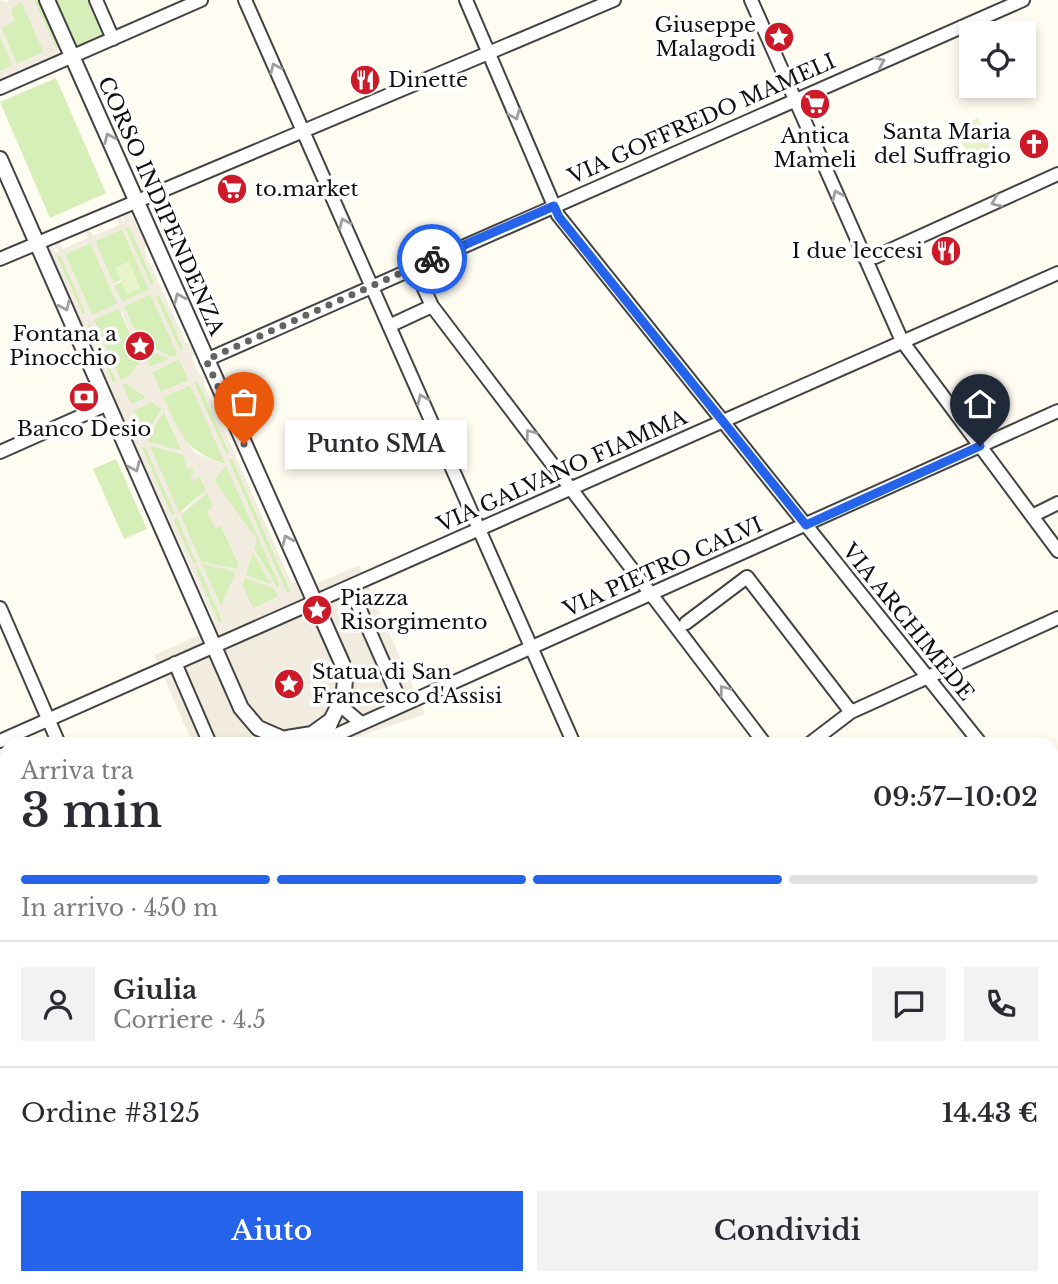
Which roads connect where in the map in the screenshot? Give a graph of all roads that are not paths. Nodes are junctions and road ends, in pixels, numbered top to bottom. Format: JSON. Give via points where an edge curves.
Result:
{"nodes":[{"id":1,"x":47,"y":0,"type":"edge"},
{"id":2,"x":96,"y":0,"type":"edge"},
{"id":3,"x":201,"y":0,"type":"edge"},
{"id":4,"x":245,"y":0,"type":"edge"},
{"id":5,"x":466,"y":0,"type":"edge"},
{"id":6,"x":614,"y":0,"type":"edge"},
{"id":7,"x":751,"y":0,"type":"edge"},
{"id":8,"x":1023,"y":0,"type":"edge"},
{"id":9,"x":113,"y":39,"type":"junction"},
{"id":10,"x":488,"y":52,"type":"junction"},
{"id":11,"x":72,"y":57,"type":"junction"},
{"id":12,"x":0,"y":88,"type":"edge"},
{"id":13,"x":795,"y":99,"type":"junction"},
{"id":14,"x":303,"y":131,"type":"junction"},
{"id":15,"x":0,"y":159,"type":"edge"},
{"id":16,"x":1058,"y":174,"type":"edge"},
{"id":17,"x":137,"y":201,"type":"junction"},
{"id":18,"x":554,"y":206,"type":"junction"},
{"id":19,"x":37,"y":243,"type":"junction"},
{"id":20,"x":864,"y":257,"type":"junction"},
{"id":21,"x":0,"y":259,"type":"edge"},
{"id":22,"x":414,"y":267,"type":"junction"},
{"id":23,"x":1058,"y":273,"type":"edge"},
{"id":24,"x":371,"y":285,"type":"junction"},
{"id":25,"x":432,"y":306,"type":"junction"},
{"id":26,"x":389,"y":326,"type":"junction"},
{"id":27,"x":902,"y":341,"type":"junction"},
{"id":28,"x":206,"y":360,"type":"junction"},
{"id":29,"x":108,"y":404,"type":"junction"},
{"id":30,"x":1058,"y":411,"type":"edge"},
{"id":31,"x":723,"y":421,"type":"junction"},
{"id":32,"x":980,"y":446,"type":"junction"},
{"id":33,"x":0,"y":452,"type":"edge"},
{"id":34,"x":572,"y":489,"type":"junction"},
{"id":35,"x":1058,"y":503,"type":"edge"},
{"id":36,"x":1032,"y":516,"type":"junction"},
{"id":37,"x":806,"y":525,"type":"junction"},
{"id":38,"x":479,"y":528,"type":"junction"},
{"id":39,"x":1058,"y":551,"type":"edge"},
{"id":40,"x":351,"y":587,"type":"junction"},
{"id":41,"x":650,"y":593,"type":"junction"},
{"id":42,"x":316,"y":603,"type":"junction"},
{"id":43,"x":0,"y":608,"type":"edge"},
{"id":44,"x":1058,"y":618,"type":"edge"},
{"id":45,"x":686,"y":623,"type":"dead end"},
{"id":46,"x":214,"y":646,"type":"junction"},
{"id":47,"x":531,"y":647,"type":"junction"},
{"id":48,"x":175,"y":663,"type":"junction"},
{"id":49,"x":928,"y":677,"type":"junction"},
{"id":50,"x":402,"y":705,"type":"junction"},
{"id":51,"x":341,"y":706,"type":"junction"},
{"id":52,"x":851,"y":712,"type":"junction"},
{"id":53,"x":49,"y":719,"type":"junction"},
{"id":54,"x":331,"y":721,"type":"junction"},
{"id":55,"x":361,"y":723,"type":"junction"},
{"id":56,"x":9,"y":737,"type":"edge"},
{"id":57,"x":56,"y":737,"type":"edge"},
{"id":58,"x":207,"y":737,"type":"edge"},
{"id":59,"x":269,"y":737,"type":"edge"},
{"id":60,"x":303,"y":737,"type":"edge"},
{"id":61,"x":326,"y":737,"type":"edge"},
{"id":62,"x":334,"y":737,"type":"edge"},
{"id":63,"x":571,"y":737,"type":"edge"},
{"id":64,"x":760,"y":737,"type":"edge"},
{"id":65,"x":817,"y":737,"type":"edge"},
{"id":66,"x":975,"y":737,"type":"edge"}],
"edges":[{"from":1,"to":11,"type":"street","name":"CORSO INDIPENDENZA"},
{"from":2,"to":9,"type":"street"},
{"from":3,"to":9,"type":"street"},
{"from":14,"to":4,"type":"street","one_way":true},
{"from":5,"to":10,"type":"street","name":"VIA ARCHIMEDE"},
{"from":6,"to":10,"type":"street"},
{"from":7,"to":13,"type":"street"},
{"from":13,"to":8,"type":"street","name":"VIA GOFFREDO MAMELI","one_way":true},
{"from":9,"to":11,"type":"street"},
{"from":10,"to":14,"type":"street"},
{"from":10,"to":18,"type":"street","name":"VIA ARCHIMEDE","one_way":true},
{"from":11,"to":12,"type":"street"},
{"from":17,"to":11,"type":"street","name":"CORSO INDIPENDENZA","one_way":true},
{"from":13,"to":18,"type":"street","name":"VIA GOFFREDO MAMELI"},
{"from":20,"to":13,"type":"street","one_way":true},
{"from":14,"to":17,"type":"street"},
{"from":24,"to":14,"type":"street","one_way":true},
{"from":15,"to":19,"type":"street"},
{"from":16,"to":20,"type":"street","one_way":true,"via":[[875,257]]},
{"from":17,"to":19,"type":"street"},
{"from":28,"to":17,"type":"street","name":"CORSO INDIPENDENZA","one_way":true},
{"from":18,"to":22,"type":"street","name":"VIA GOFFREDO MAMELI"},
{"from":18,"to":31,"type":"street","name":"VIA ARCHIMEDE"},
{"from":19,"to":21,"type":"street"},
{"from":19,"to":29,"type":"street","one_way":true},
{"from":20,"to":27,"type":"street"},
{"from":22,"to":24,"type":"street","name":"VIA GOFFREDO MAMELI"},
{"from":22,"to":25,"type":"street"},
{"from":23,"to":27,"type":"street","name":"VIA GALVANO FIAMMA"},
{"from":24,"to":26,"type":"street"},
{"from":24,"to":28,"type":"street","name":"VIA GOFFREDO MAMELI"},
{"from":25,"to":26,"type":"street"},
{"from":34,"to":25,"type":"street","one_way":true},
{"from":38,"to":26,"type":"street","one_way":true},
{"from":27,"to":31,"type":"street","name":"VIA GALVANO FIAMMA"},
{"from":27,"to":32,"type":"street"},
{"from":42,"to":28,"type":"street","name":"CORSO INDIPENDENZA","one_way":true},
{"from":29,"to":33,"type":"street"},
{"from":29,"to":46,"type":"street","one_way":true},
{"from":30,"to":32,"type":"street","name":"VIA PIETRO CALVI"},
{"from":31,"to":34,"type":"street","name":"VIA GALVANO FIAMMA"},
{"from":31,"to":37,"type":"street","name":"VIA ARCHIMEDE"},
{"from":32,"to":36,"type":"street"},
{"from":32,"to":37,"type":"street","name":"VIA PIETRO CALVI"},
{"from":34,"to":38,"type":"street","name":"VIA GALVANO FIAMMA"},
{"from":34,"to":41,"type":"street"},
{"from":35,"to":36,"type":"street"},
{"from":36,"to":39,"type":"street"},
{"from":37,"to":41,"type":"street","name":"VIA PIETRO CALVI"},
{"from":37,"to":49,"type":"street","name":"VIA ARCHIMEDE"},
{"from":38,"to":40,"type":"street","name":"VIA GALVANO FIAMMA"},
{"from":38,"to":47,"type":"street"},
{"from":40,"to":42,"type":"street"},
{"from":40,"to":50,"type":"street"},
{"from":41,"to":47,"type":"street","name":"VIA PIETRO CALVI"},
{"from":64,"to":41,"type":"street","one_way":true},
{"from":42,"to":46,"type":"street"},
{"from":42,"to":51,"type":"street","via":[[345,672]]},
{"from":43,"to":53,"type":"street"},
{"from":44,"to":49,"type":"street"},
{"from":45,"to":52,"type":"street","via":[[747,577]]},
{"from":46,"to":48,"type":"street"},
{"from":46,"to":59,"type":"street","via":[[246,715]]},
{"from":47,"to":50,"type":"street","name":"VIA PIETRO CALVI"},
{"from":47,"to":63,"type":"street"},
{"from":48,"to":53,"type":"street"},
{"from":48,"to":58,"type":"street"},
{"from":49,"to":52,"type":"street"},
{"from":49,"to":66,"type":"street","name":"VIA ARCHIMEDE"},
{"from":50,"to":55,"type":"street","name":"VIA PIETRO CALVI"},
{"from":51,"to":54,"type":"street"},
{"from":51,"to":55,"type":"street"},
{"from":52,"to":65,"type":"street"},
{"from":53,"to":56,"type":"street"},
{"from":53,"to":57,"type":"street"},
{"from":54,"to":60,"type":"street"},
{"from":54,"to":61,"type":"street"},
{"from":55,"to":62,"type":"street","name":"VIA PIETRO CALVI"}]}
